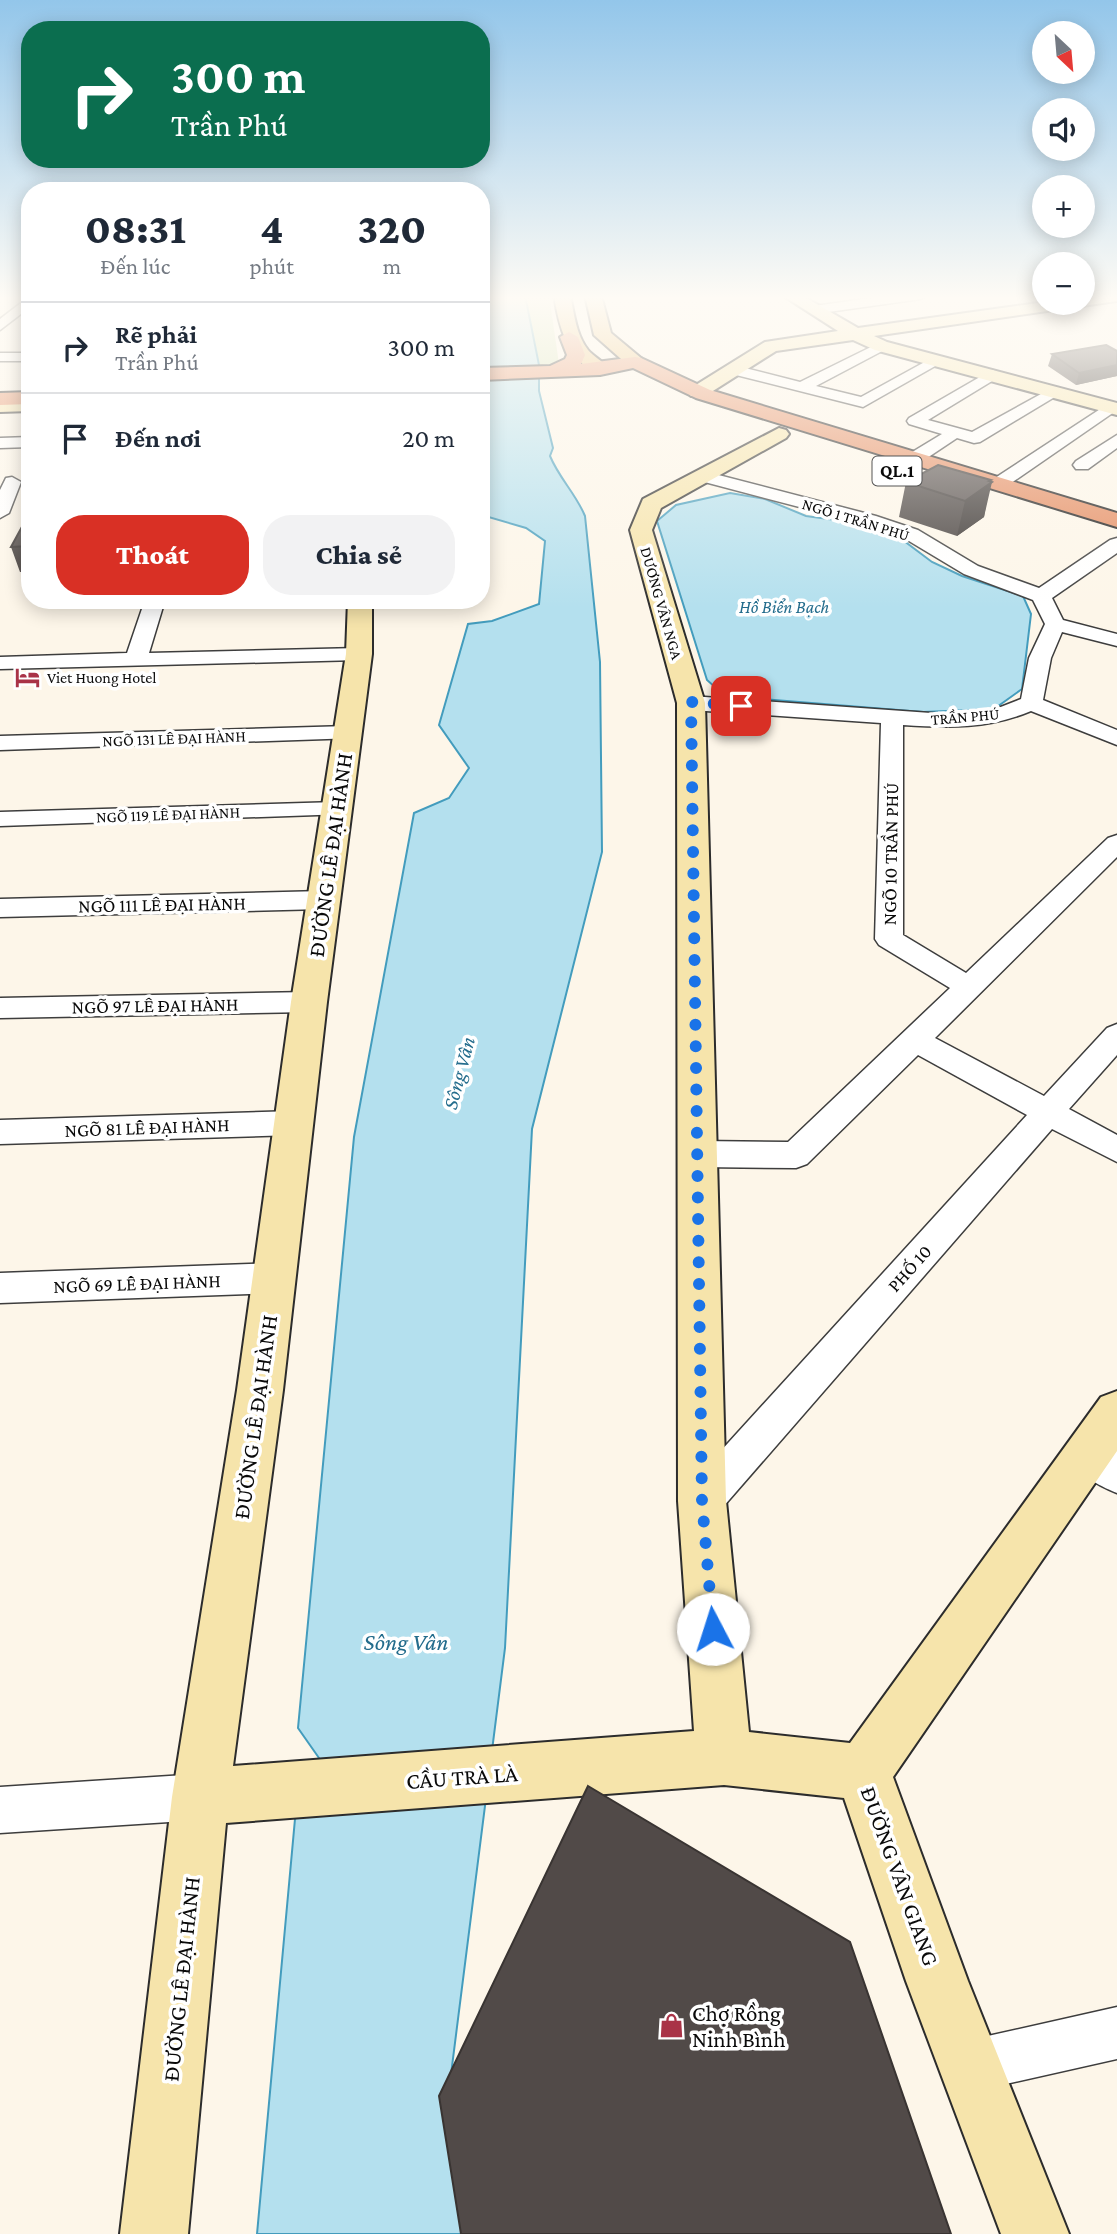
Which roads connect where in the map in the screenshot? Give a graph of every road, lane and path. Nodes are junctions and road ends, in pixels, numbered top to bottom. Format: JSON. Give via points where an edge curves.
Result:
{"nodes":[{"id":1,"x":722,"y":399,"type":"edge"},
{"id":2,"x":951,"y":399,"type":"edge"},
{"id":3,"x":1042,"y":399,"type":"edge"},
{"id":4,"x":1082,"y":399,"type":"edge"},
{"id":5,"x":678,"y":403,"type":"dead end"},
{"id":6,"x":21,"y":405,"type":"edge"},
{"id":7,"x":0,"y":406,"type":"edge"},
{"id":8,"x":1114,"y":408,"type":"edge"},
{"id":9,"x":957,"y":432,"type":"junction"},
{"id":10,"x":779,"y":434,"type":"junction"},
{"id":11,"x":1117,"y":440,"type":"edge"},
{"id":12,"x":21,"y":442,"type":"edge"},
{"id":13,"x":0,"y":443,"type":"edge"},
{"id":14,"x":915,"y":458,"type":"junction"},
{"id":15,"x":1082,"y":465,"type":"dead end"},
{"id":16,"x":703,"y":476,"type":"junction"},
{"id":17,"x":14,"y":482,"type":"edge"},
{"id":18,"x":998,"y":484,"type":"junction"},
{"id":19,"x":5,"y":509,"type":"edge"},
{"id":20,"x":1114,"y":532,"type":"edge"},
{"id":21,"x":1041,"y":596,"type":"junction"},
{"id":22,"x":152,"y":609,"type":"edge"},
{"id":23,"x":360,"y":609,"type":"edge"},
{"id":24,"x":1055,"y":624,"type":"junction"},
{"id":25,"x":1117,"y":640,"type":"edge"},
{"id":26,"x":359,"y":654,"type":"junction"},
{"id":27,"x":136,"y":660,"type":"junction"},
{"id":28,"x":0,"y":663,"type":"edge"},
{"id":29,"x":691,"y":702,"type":"junction"},
{"id":30,"x":1031,"y":703,"type":"junction"},
{"id":31,"x":892,"y":718,"type":"junction"},
{"id":32,"x":348,"y":733,"type":"junction"},
{"id":33,"x":1117,"y":738,"type":"edge"},
{"id":34,"x":0,"y":743,"type":"edge"},
{"id":35,"x":337,"y":809,"type":"junction"},
{"id":36,"x":0,"y":819,"type":"edge"},
{"id":37,"x":1115,"y":849,"type":"edge"},
{"id":38,"x":324,"y":900,"type":"junction"},
{"id":39,"x":0,"y":908,"type":"edge"},
{"id":40,"x":969,"y":987,"type":"junction"},
{"id":41,"x":309,"y":1002,"type":"junction"},
{"id":42,"x":0,"y":1008,"type":"edge"},
{"id":43,"x":1117,"y":1035,"type":"edge"},
{"id":44,"x":915,"y":1040,"type":"junction"},
{"id":45,"x":1048,"y":1113,"type":"junction"},
{"id":46,"x":294,"y":1123,"type":"junction"},
{"id":47,"x":0,"y":1132,"type":"edge"},
{"id":48,"x":1117,"y":1150,"type":"edge"},
{"id":49,"x":699,"y":1154,"type":"junction"},
{"id":50,"x":274,"y":1278,"type":"junction"},
{"id":51,"x":0,"y":1288,"type":"edge"},
{"id":52,"x":1107,"y":1446,"type":"edge"},
{"id":53,"x":702,"y":1501,"type":"junction"},
{"id":54,"x":724,"y":1757,"type":"junction"},
{"id":55,"x":863,"y":1772,"type":"junction"},
{"id":56,"x":200,"y":1797,"type":"junction"},
{"id":57,"x":0,"y":1810,"type":"edge"},
{"id":58,"x":1117,"y":2033,"type":"edge"},
{"id":59,"x":970,"y":2066,"type":"junction"},
{"id":60,"x":154,"y":2234,"type":"edge"},
{"id":61,"x":1035,"y":2234,"type":"edge"}],
"edges":[{"from":1,"to":14,"type":"highway","number":"QL.1"},
{"from":2,"to":9,"type":"street","via":[[915,421]]},
{"from":3,"to":9,"type":"street","via":[[974,438]]},
{"from":4,"to":8,"type":"street"},
{"from":5,"to":10,"type":"highway","number":"QL.1"},
{"from":6,"to":7,"type":"street"},
{"from":8,"to":18,"type":"street"},
{"from":9,"to":14,"type":"street"},
{"from":10,"to":16,"type":"street"},
{"from":10,"to":20,"type":"highway","number":"QL.1"},
{"from":11,"to":15,"type":"street"},
{"from":12,"to":13,"type":"street"},
{"from":14,"to":18,"type":"highway","number":"QL.1"},
{"from":16,"to":21,"type":"street","name":"NGÕ 1 TRẦN PHÚ","via":[[911,534],[971,570]]},
{"from":16,"to":29,"type":"street","name":"DƯƠNG VÂN NGA","via":[[651,504],[641,530]]},
{"from":17,"to":19,"type":"street"},
{"from":18,"to":20,"type":"highway","number":"QL.1"},
{"from":20,"to":21,"type":"street"},
{"from":21,"to":24,"type":"street"},
{"from":22,"to":27,"type":"street"},
{"from":23,"to":26,"type":"street","name":"ĐƯỜNG LÊ ĐẠI HÀNH"},
{"from":24,"to":25,"type":"street"},
{"from":24,"to":30,"type":"street","via":[[1040,658]]},
{"from":26,"to":27,"type":"street"},
{"from":26,"to":32,"type":"street","name":"ĐƯỜNG LÊ ĐẠI HÀNH"},
{"from":27,"to":28,"type":"street"},
{"from":29,"to":31,"type":"street","name":"TRẦN PHÚ"},
{"from":29,"to":49,"type":"street","name":"DƯƠNG VÂN NGA"},
{"from":30,"to":31,"type":"street","name":"TRẦN PHÚ","via":[[997,717],[945,721]]},
{"from":30,"to":33,"type":"street"},
{"from":31,"to":40,"type":"street","name":"NGÕ 10 TRẦN PHÚ","via":[[888,939]]},
{"from":32,"to":34,"type":"street","name":"NGÕ 131 LÊ ĐẠI HÀNH"},
{"from":32,"to":35,"type":"street","name":"ĐƯỜNG LÊ ĐẠI HÀNH"},
{"from":35,"to":36,"type":"street","name":"NGÕ 119 LÊ ĐẠI HÀNH"},
{"from":35,"to":38,"type":"street","name":"ĐƯỜNG LÊ ĐẠI HÀNH"},
{"from":37,"to":40,"type":"street"},
{"from":38,"to":39,"type":"street","name":"NGÕ 111 LÊ ĐẠI HÀNH"},
{"from":38,"to":41,"type":"street","name":"ĐƯỜNG LÊ ĐẠI HÀNH"},
{"from":40,"to":44,"type":"street"},
{"from":41,"to":42,"type":"street","name":"NGÕ 97 LÊ ĐẠI HÀNH"},
{"from":41,"to":46,"type":"street","name":"ĐƯỜNG LÊ ĐẠI HÀNH"},
{"from":43,"to":45,"type":"street","name":"PHỐ 10"},
{"from":44,"to":45,"type":"street"},
{"from":44,"to":49,"type":"street","via":[[796,1155]]},
{"from":45,"to":48,"type":"street"},
{"from":45,"to":53,"type":"street","name":"PHỐ 10"},
{"from":46,"to":47,"type":"street","name":"NGÕ 81 LÊ ĐẠI HÀNH"},
{"from":46,"to":50,"type":"street","name":"ĐƯỜNG LÊ ĐẠI HÀNH"},
{"from":49,"to":53,"type":"street","name":"DƯƠNG VÂN NGA"},
{"from":50,"to":51,"type":"street","name":"NGÕ 69 LÊ ĐẠI HÀNH"},
{"from":50,"to":56,"type":"street","name":"ĐƯỜNG LÊ ĐẠI HÀNH"},
{"from":52,"to":55,"type":"street","name":"ĐƯỜNG VÂN GIANG"},
{"from":53,"to":54,"type":"street","name":"DƯƠNG VÂN NGA"},
{"from":54,"to":55,"type":"street","name":"CẦU TRÀ LÀ"},
{"from":54,"to":56,"type":"street","name":"CẦU TRÀ LÀ"},
{"from":55,"to":59,"type":"street","name":"ĐƯỜNG VÂN GIANG"},
{"from":56,"to":57,"type":"street"},
{"from":56,"to":60,"type":"street","name":"ĐƯỜNG LÊ ĐẠI HÀNH"},
{"from":58,"to":59,"type":"street"},
{"from":59,"to":61,"type":"street","name":"ĐƯỜNG VÂN GIANG"}]}
